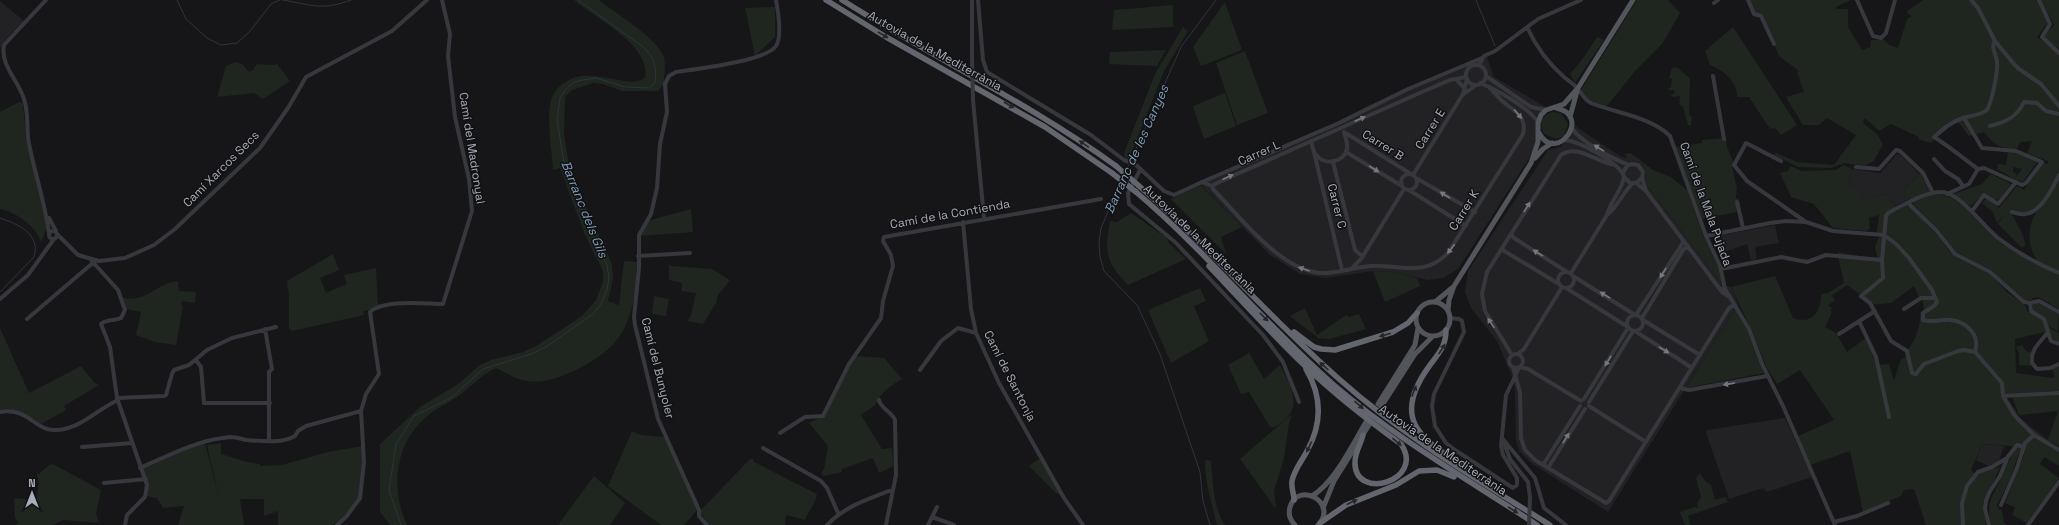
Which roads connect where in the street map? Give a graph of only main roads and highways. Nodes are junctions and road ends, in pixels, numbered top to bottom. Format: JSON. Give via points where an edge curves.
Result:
{"nodes":[{"id":1,"x":826,"y":0,"type":"edge"},
{"id":2,"x":842,"y":0,"type":"edge"},
{"id":3,"x":1633,"y":0,"type":"edge"},
{"id":4,"x":1578,"y":88,"type":"junction"},
{"id":5,"x":1556,"y":108,"type":"junction"},
{"id":6,"x":1570,"y":117,"type":"junction"},
{"id":7,"x":1538,"y":132,"type":"junction"},
{"id":8,"x":1552,"y":143,"type":"junction"},
{"id":9,"x":1530,"y":163,"type":"junction"},
{"id":10,"x":1204,"y":256,"type":"junction"},
{"id":11,"x":1454,"y":286,"type":"junction"},
{"id":12,"x":1435,"y":302,"type":"junction"},
{"id":13,"x":1448,"y":311,"type":"junction"},
{"id":14,"x":1417,"y":313,"type":"junction"},
{"id":15,"x":1282,"y":326,"type":"junction"},
{"id":16,"x":1418,"y":328,"type":"junction"},
{"id":17,"x":1446,"y":330,"type":"junction"},
{"id":18,"x":1432,"y":337,"type":"junction"},
{"id":19,"x":1302,"y":364,"type":"junction"},
{"id":20,"x":1363,"y":435,"type":"junction"},
{"id":21,"x":1492,"y":489,"type":"junction"},
{"id":22,"x":1489,"y":495,"type":"junction"},
{"id":23,"x":1312,"y":496,"type":"junction"},
{"id":24,"x":1294,"y":500,"type":"junction"},
{"id":25,"x":1323,"y":508,"type":"junction"},
{"id":26,"x":1291,"y":522,"type":"edge"},
{"id":27,"x":1319,"y":524,"type":"edge"},
{"id":28,"x":1295,"y":525,"type":"edge"},
{"id":29,"x":1537,"y":525,"type":"edge"},
{"id":30,"x":1550,"y":525,"type":"edge"}],
"edges":[{"from":1,"to":10,"type":"highway","name":"Autovia de la Mediterrània","one_way":true,"bridge":true,"via":[[886,38],[1045,127],[1136,192]]},
{"from":15,"to":2,"type":"highway","name":"Autovia de la Mediterrània","one_way":true,"bridge":true,"via":[[1180,222],[1116,166],[1050,122]]},
{"from":3,"to":4,"type":"main road"},
{"from":4,"to":5,"type":"main road","via":[[1564,104]]},
{"from":4,"to":6,"type":"main road"},
{"from":5,"to":6,"type":"main road"},
{"from":5,"to":7,"type":"main road","via":[[1546,110],[1541,116]]},
{"from":6,"to":8,"type":"main road","via":[[1572,128],[1565,140]]},
{"from":7,"to":8,"type":"main road"},
{"from":7,"to":9,"type":"main road","via":[[1538,142]]},
{"from":8,"to":9,"type":"main road"},
{"from":9,"to":11,"type":"main road"},
{"from":10,"to":19,"type":"highway","via":[[1209,266],[1229,289]]},
{"from":10,"to":22,"type":"highway","name":"Autovia de la Mediterrània","one_way":true,"via":[[1336,386],[1418,449]]},
{"from":11,"to":12,"type":"main road"},
{"from":11,"to":13,"type":"main road"},
{"from":12,"to":13,"type":"main road"},
{"from":12,"to":14,"type":"main road","via":[[1426,304]]},
{"from":13,"to":17,"type":"main road","via":[[1450,318]]},
{"from":14,"to":15,"type":"highway","one_way":true,"via":[[1404,326],[1393,332],[1335,350],[1314,347]]},
{"from":14,"to":16,"type":"main road"},
{"from":21,"to":15,"type":"highway","name":"Autovia de la Mediterrània","one_way":true,"via":[[1372,407]]},
{"from":16,"to":18,"type":"main road","via":[[1422,333]]},
{"from":16,"to":18,"type":"main road","via":[[1414,345],[1379,405],[1412,357]]},
{"from":17,"to":18,"type":"main road"},
{"from":21,"to":17,"type":"highway","one_way":true,"via":[[1483,478],[1427,440],[1417,429],[1412,417],[1413,392],[1445,344]]},
{"from":19,"to":20,"type":"highway","one_way":true,"via":[[1346,403],[1401,444],[1406,462],[1397,477],[1378,484],[1360,477],[1355,462]]},
{"from":19,"to":24,"type":"highway","one_way":true,"via":[[1313,382],[1319,409],[1313,439],[1293,480]]},
{"from":20,"to":23,"type":"main road","via":[[1368,424],[1331,478]]},
{"from":20,"to":25,"type":"main road","via":[[1334,481]]},
{"from":21,"to":30,"type":"highway","name":"Autovia de la Mediterrània"},
{"from":27,"to":22,"type":"highway","one_way":true,"via":[[1346,505],[1425,470],[1443,471],[1480,493]]},
{"from":22,"to":29,"type":"highway","name":"Autovia de la Mediterrània","one_way":true},
{"from":23,"to":24,"type":"main road","via":[[1302,495]]},
{"from":23,"to":25,"type":"main road","via":[[1321,502]]},
{"from":24,"to":26,"type":"main road","via":[[1289,510]]},
{"from":25,"to":27,"type":"main road","via":[[1323,519]]},
{"from":26,"to":28,"type":"main road"}]}
